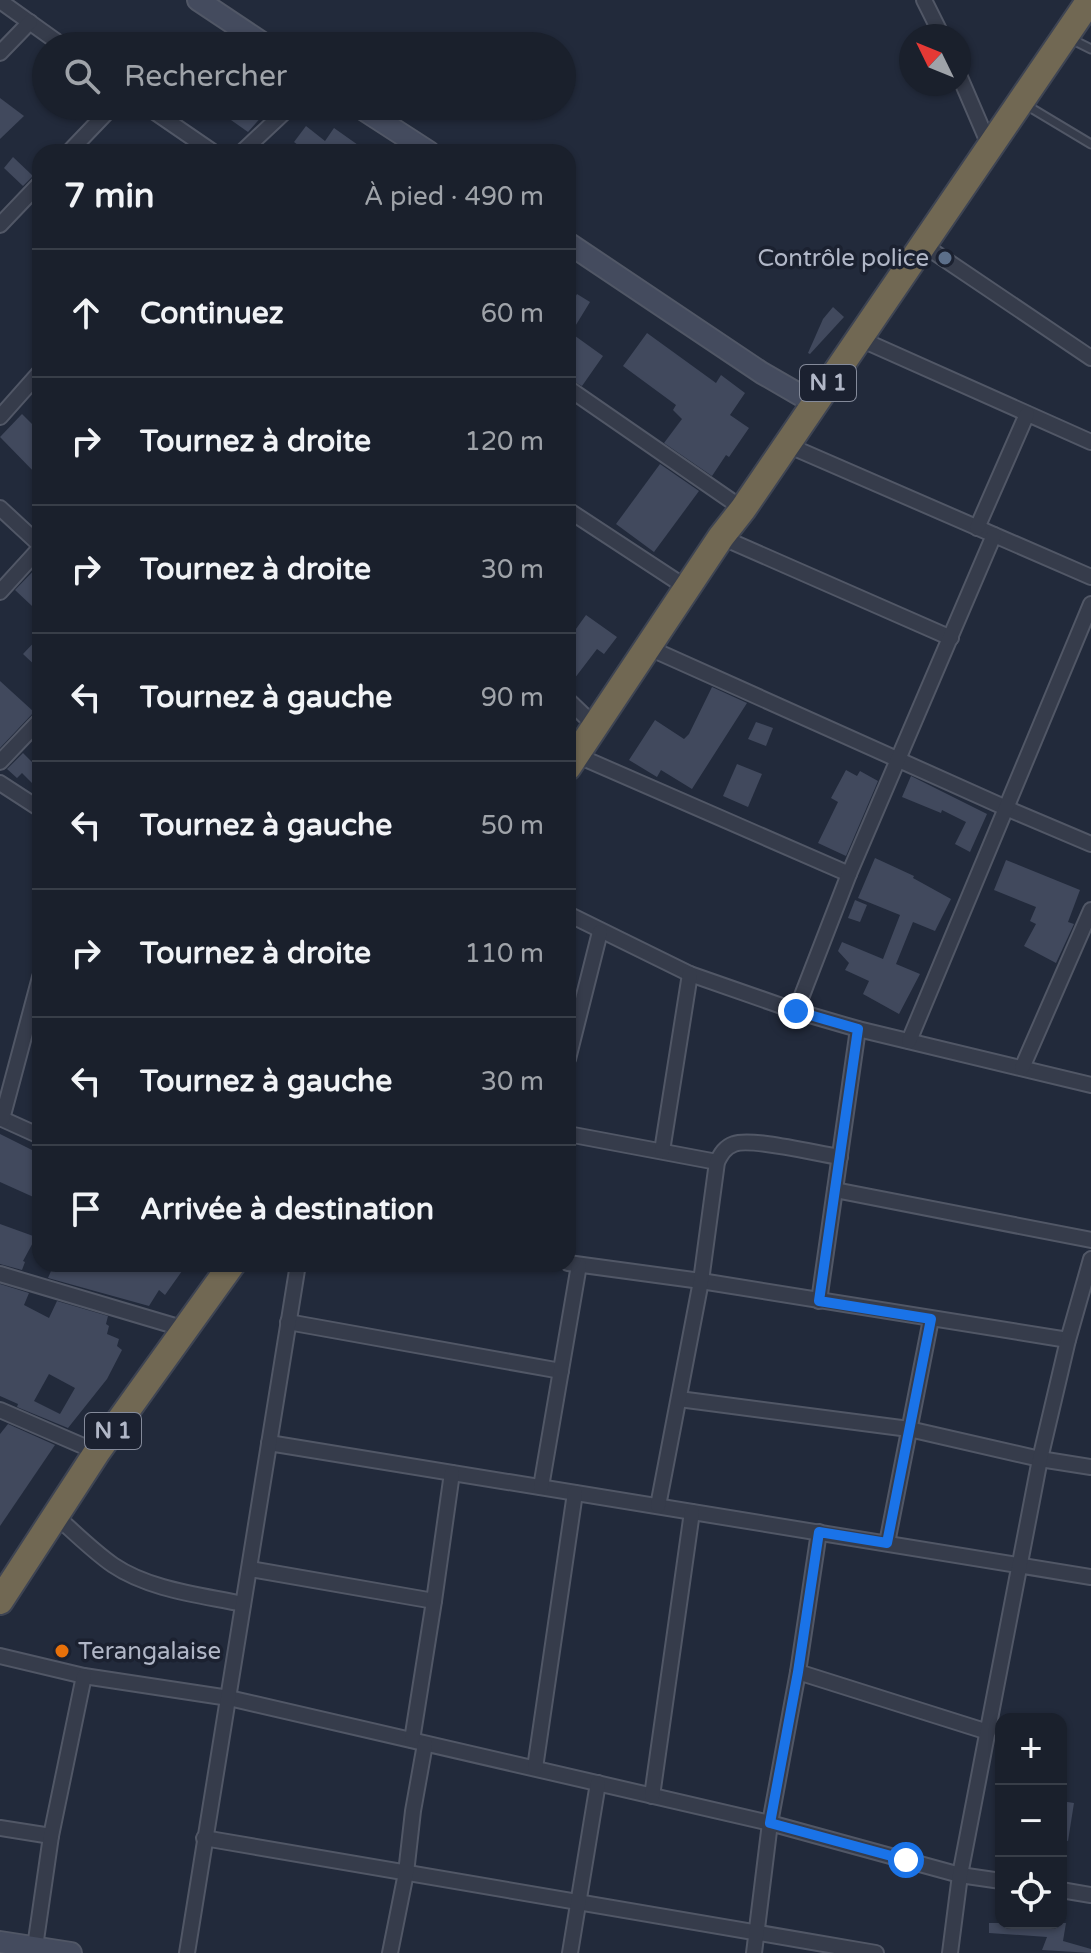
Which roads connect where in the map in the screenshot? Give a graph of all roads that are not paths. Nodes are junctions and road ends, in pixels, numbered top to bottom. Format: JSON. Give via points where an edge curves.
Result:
{"nodes":[{"id":1,"x":198,"y":0,"type":"edge"},
{"id":2,"x":924,"y":0,"type":"edge"},
{"id":3,"x":1090,"y":0,"type":"edge"},
{"id":4,"x":0,"y":1,"type":"edge"},
{"id":5,"x":30,"y":22,"type":"junction"},
{"id":6,"x":936,"y":24,"type":"edge"},
{"id":7,"x":44,"y":32,"type":"edge"},
{"id":8,"x":246,"y":32,"type":"edge"},
{"id":9,"x":1065,"y":36,"type":"junction"},
{"id":10,"x":1091,"y":49,"type":"edge"},
{"id":11,"x":0,"y":53,"type":"edge"},
{"id":12,"x":968,"y":96,"type":"edge"},
{"id":13,"x":1020,"y":102,"type":"junction"},
{"id":14,"x":100,"y":120,"type":"edge"},
{"id":15,"x":166,"y":120,"type":"edge"},
{"id":16,"x":276,"y":120,"type":"edge"},
{"id":17,"x":380,"y":120,"type":"edge"},
{"id":18,"x":77,"y":144,"type":"edge"},
{"id":19,"x":201,"y":144,"type":"edge"},
{"id":20,"x":251,"y":144,"type":"edge"},
{"id":21,"x":417,"y":144,"type":"edge"},
{"id":22,"x":1091,"y":144,"type":"edge"},
{"id":23,"x":990,"y":147,"type":"junction"},
{"id":24,"x":32,"y":191,"type":"edge"},
{"id":25,"x":0,"y":225,"type":"edge"},
{"id":26,"x":922,"y":244,"type":"junction"},
{"id":27,"x":576,"y":248,"type":"edge"},
{"id":28,"x":858,"y":338,"type":"junction"},
{"id":29,"x":1091,"y":358,"type":"edge"},
{"id":30,"x":32,"y":382,"type":"edge"},
{"id":31,"x":576,"y":394,"type":"edge"},
{"id":32,"x":814,"y":403,"type":"junction"},
{"id":33,"x":1027,"y":414,"type":"junction"},
{"id":34,"x":0,"y":417,"type":"edge"},
{"id":35,"x":1091,"y":442,"type":"edge"},
{"id":36,"x":785,"y":444,"type":"junction"},
{"id":37,"x":0,"y":508,"type":"edge"},
{"id":38,"x":743,"y":509,"type":"junction"},
{"id":39,"x":576,"y":515,"type":"edge"},
{"id":40,"x":977,"y":528,"type":"junction"},
{"id":41,"x":994,"y":535,"type":"junction"},
{"id":42,"x":721,"y":537,"type":"junction"},
{"id":43,"x":32,"y":538,"type":"edge"},
{"id":44,"x":32,"y":555,"type":"edge"},
{"id":45,"x":1091,"y":577,"type":"edge"},
{"id":46,"x":687,"y":588,"type":"junction"},
{"id":47,"x":0,"y":592,"type":"edge"},
{"id":48,"x":1091,"y":604,"type":"edge"},
{"id":49,"x":951,"y":638,"type":"junction"},
{"id":50,"x":647,"y":647,"type":"junction"},
{"id":51,"x":576,"y":708,"type":"edge"},
{"id":52,"x":594,"y":725,"type":"junction"},
{"id":53,"x":32,"y":728,"type":"edge"},
{"id":54,"x":576,"y":754,"type":"edge"},
{"id":55,"x":899,"y":760,"type":"junction"},
{"id":56,"x":0,"y":762,"type":"edge"},
{"id":57,"x":576,"y":763,"type":"edge"},
{"id":58,"x":0,"y":783,"type":"edge"},
{"id":59,"x":32,"y":804,"type":"edge"},
{"id":60,"x":1006,"y":808,"type":"junction"},
{"id":61,"x":1091,"y":844,"type":"edge"},
{"id":62,"x":849,"y":874,"type":"junction"},
{"id":63,"x":1091,"y":910,"type":"edge"},
{"id":64,"x":576,"y":918,"type":"edge"},
{"id":65,"x":600,"y":932,"type":"junction"},
{"id":66,"x":690,"y":974,"type":"junction"},
{"id":67,"x":32,"y":1006,"type":"edge"},
{"id":68,"x":796,"y":1011,"type":"junction"},
{"id":69,"x":576,"y":1027,"type":"edge"},
{"id":70,"x":858,"y":1029,"type":"junction"},
{"id":71,"x":909,"y":1041,"type":"junction"},
{"id":72,"x":1022,"y":1068,"type":"junction"},
{"id":73,"x":1091,"y":1085,"type":"edge"},
{"id":74,"x":1,"y":1118,"type":"edge"},
{"id":75,"x":32,"y":1132,"type":"edge"},
{"id":76,"x":576,"y":1135,"type":"edge"},
{"id":77,"x":662,"y":1151,"type":"junction"},
{"id":78,"x":840,"y":1157,"type":"junction"},
{"id":79,"x":717,"y":1162,"type":"junction"},
{"id":80,"x":835,"y":1190,"type":"junction"},
{"id":81,"x":1091,"y":1240,"type":"edge"},
{"id":82,"x":1091,"y":1259,"type":"edge"},
{"id":83,"x":576,"y":1264,"type":"edge"},
{"id":84,"x":226,"y":1272,"type":"edge"},
{"id":85,"x":297,"y":1272,"type":"edge"},
{"id":86,"x":573,"y":1272,"type":"edge"},
{"id":87,"x":0,"y":1274,"type":"edge"},
{"id":88,"x":701,"y":1281,"type":"junction"},
{"id":89,"x":819,"y":1301,"type":"junction"},
{"id":90,"x":931,"y":1319,"type":"junction"},
{"id":91,"x":288,"y":1322,"type":"junction"},
{"id":92,"x":185,"y":1329,"type":"junction"},
{"id":93,"x":1068,"y":1340,"type":"junction"},
{"id":94,"x":561,"y":1371,"type":"junction"},
{"id":95,"x":679,"y":1399,"type":"junction"},
{"id":96,"x":0,"y":1410,"type":"edge"},
{"id":97,"x":909,"y":1429,"type":"junction"},
{"id":98,"x":269,"y":1443,"type":"junction"},
{"id":99,"x":97,"y":1452,"type":"junction"},
{"id":100,"x":1040,"y":1459,"type":"junction"},
{"id":101,"x":1091,"y":1467,"type":"edge"},
{"id":102,"x":452,"y":1473,"type":"junction"},
{"id":103,"x":541,"y":1487,"type":"junction"},
{"id":104,"x":575,"y":1493,"type":"junction"},
{"id":105,"x":658,"y":1506,"type":"junction"},
{"id":106,"x":692,"y":1512,"type":"junction"},
{"id":107,"x":56,"y":1516,"type":"junction"},
{"id":108,"x":819,"y":1532,"type":"junction"},
{"id":109,"x":887,"y":1543,"type":"junction"},
{"id":110,"x":1022,"y":1565,"type":"junction"},
{"id":111,"x":250,"y":1569,"type":"junction"},
{"id":112,"x":1091,"y":1577,"type":"edge"},
{"id":113,"x":0,"y":1601,"type":"edge"},
{"id":114,"x":434,"y":1601,"type":"junction"},
{"id":115,"x":243,"y":1604,"type":"junction"},
{"id":116,"x":0,"y":1656,"type":"edge"},
{"id":117,"x":798,"y":1672,"type":"junction"},
{"id":118,"x":84,"y":1676,"type":"junction"},
{"id":119,"x":229,"y":1698,"type":"junction"},
{"id":120,"x":988,"y":1732,"type":"junction"},
{"id":121,"x":418,"y":1742,"type":"junction"},
{"id":122,"x":535,"y":1768,"type":"junction"},
{"id":123,"x":598,"y":1783,"type":"junction"},
{"id":124,"x":652,"y":1796,"type":"junction"},
{"id":125,"x":770,"y":1823,"type":"junction"},
{"id":126,"x":0,"y":1828,"type":"edge"},
{"id":127,"x":51,"y":1836,"type":"junction"},
{"id":128,"x":204,"y":1838,"type":"junction"},
{"id":129,"x":406,"y":1873,"type":"junction"},
{"id":130,"x":960,"y":1875,"type":"junction"},
{"id":131,"x":995,"y":1880,"type":"edge"},
{"id":132,"x":1067,"y":1891,"type":"edge"},
{"id":133,"x":1091,"y":1895,"type":"edge"},
{"id":134,"x":579,"y":1903,"type":"junction"},
{"id":135,"x":757,"y":1932,"type":"junction"},
{"id":136,"x":0,"y":1942,"type":"edge"},
{"id":137,"x":35,"y":1947,"type":"junction"},
{"id":138,"x":71,"y":1953,"type":"edge"},
{"id":139,"x":187,"y":1953,"type":"edge"},
{"id":140,"x":390,"y":1953,"type":"edge"},
{"id":141,"x":570,"y":1953,"type":"edge"},
{"id":142,"x":754,"y":1953,"type":"edge"},
{"id":143,"x":876,"y":1953,"type":"edge"},
{"id":144,"x":950,"y":1953,"type":"edge"}],
"edges":[{"from":1,"to":8,"type":"main road"},
{"from":2,"to":6,"type":"street"},
{"from":3,"to":9,"type":"highway","number":"N 1"},
{"from":4,"to":5,"type":"street"},
{"from":5,"to":7,"type":"street"},
{"from":5,"to":11,"type":"street"},
{"from":9,"to":10,"type":"lane"},
{"from":9,"to":13,"type":"highway","number":"N 1"},
{"from":12,"to":23,"type":"street"},
{"from":13,"to":22,"type":"lane"},
{"from":13,"to":23,"type":"highway","number":"N 1"},
{"from":14,"to":18,"type":"street"},
{"from":15,"to":19,"type":"street"},
{"from":16,"to":20,"type":"street"},
{"from":17,"to":21,"type":"main road"},
{"from":23,"to":26,"type":"highway","number":"N 1"},
{"from":24,"to":25,"type":"street"},
{"from":26,"to":28,"type":"highway","number":"N 1"},
{"from":26,"to":29,"type":"street"},
{"from":27,"to":32,"type":"main road"},
{"from":28,"to":32,"type":"highway","number":"N 1"},
{"from":28,"to":33,"type":"street"},
{"from":30,"to":34,"type":"street"},
{"from":31,"to":38,"type":"street"},
{"from":32,"to":36,"type":"highway","number":"N 1"},
{"from":33,"to":35,"type":"street"},
{"from":33,"to":40,"type":"street"},
{"from":36,"to":38,"type":"highway","number":"N 1"},
{"from":36,"to":40,"type":"street"},
{"from":37,"to":43,"type":"street"},
{"from":38,"to":42,"type":"highway","number":"N 1"},
{"from":39,"to":46,"type":"street"},
{"from":40,"to":41,"type":"street"},
{"from":41,"to":45,"type":"street"},
{"from":41,"to":49,"type":"street"},
{"from":42,"to":46,"type":"highway","number":"N 1"},
{"from":42,"to":49,"type":"street"},
{"from":44,"to":47,"type":"street"},
{"from":46,"to":50,"type":"highway","number":"N 1"},
{"from":48,"to":60,"type":"street"},
{"from":49,"to":55,"type":"street"},
{"from":50,"to":52,"type":"highway","number":"N 1"},
{"from":50,"to":55,"type":"street"},
{"from":51,"to":52,"type":"street"},
{"from":52,"to":54,"type":"highway","number":"N 1"},
{"from":53,"to":56,"type":"street"},
{"from":55,"to":60,"type":"street"},
{"from":55,"to":62,"type":"street"},
{"from":57,"to":62,"type":"street"},
{"from":58,"to":59,"type":"street"},
{"from":60,"to":61,"type":"street"},
{"from":60,"to":71,"type":"street"},
{"from":62,"to":68,"type":"street"},
{"from":63,"to":72,"type":"street"},
{"from":64,"to":65,"type":"street"},
{"from":65,"to":66,"type":"street"},
{"from":65,"to":69,"type":"street"},
{"from":66,"to":68,"type":"street"},
{"from":66,"to":77,"type":"street"},
{"from":67,"to":74,"type":"street"},
{"from":68,"to":70,"type":"street"},
{"from":70,"to":71,"type":"street"},
{"from":70,"to":78,"type":"street"},
{"from":71,"to":72,"type":"street"},
{"from":72,"to":73,"type":"street"},
{"from":74,"to":75,"type":"street"},
{"from":76,"to":77,"type":"street"},
{"from":77,"to":79,"type":"street"},
{"from":78,"to":79,"type":"street","via":[[750,1142],[734,1143]]},
{"from":78,"to":80,"type":"street"},
{"from":79,"to":88,"type":"street"},
{"from":80,"to":81,"type":"street"},
{"from":80,"to":89,"type":"street"},
{"from":82,"to":93,"type":"street"},
{"from":83,"to":88,"type":"street"},
{"from":84,"to":92,"type":"highway","number":"N 1"},
{"from":85,"to":91,"type":"street"},
{"from":86,"to":94,"type":"street"},
{"from":87,"to":92,"type":"street"},
{"from":88,"to":89,"type":"street"},
{"from":88,"to":95,"type":"street"},
{"from":89,"to":90,"type":"street"},
{"from":90,"to":93,"type":"street"},
{"from":90,"to":97,"type":"street"},
{"from":91,"to":94,"type":"street"},
{"from":91,"to":98,"type":"street"},
{"from":92,"to":99,"type":"highway","number":"N 1"},
{"from":93,"to":100,"type":"street"},
{"from":94,"to":103,"type":"street"},
{"from":95,"to":97,"type":"street"},
{"from":95,"to":105,"type":"street"},
{"from":96,"to":99,"type":"street"},
{"from":97,"to":100,"type":"street"},
{"from":97,"to":109,"type":"street"},
{"from":98,"to":102,"type":"street"},
{"from":98,"to":111,"type":"street"},
{"from":99,"to":107,"type":"highway","number":"N 1"},
{"from":100,"to":101,"type":"street"},
{"from":100,"to":110,"type":"street"},
{"from":102,"to":103,"type":"street"},
{"from":102,"to":114,"type":"street"},
{"from":103,"to":104,"type":"street"},
{"from":104,"to":105,"type":"street"},
{"from":104,"to":122,"type":"street"},
{"from":105,"to":106,"type":"street"},
{"from":106,"to":108,"type":"street"},
{"from":106,"to":124,"type":"street"},
{"from":107,"to":113,"type":"highway","number":"N 1"},
{"from":107,"to":115,"type":"street","via":[[132,1575]]},
{"from":108,"to":109,"type":"street"},
{"from":108,"to":117,"type":"street"},
{"from":109,"to":110,"type":"street"},
{"from":110,"to":112,"type":"street"},
{"from":110,"to":120,"type":"street"},
{"from":111,"to":114,"type":"street"},
{"from":111,"to":115,"type":"street"},
{"from":114,"to":121,"type":"street"},
{"from":115,"to":119,"type":"street"},
{"from":116,"to":118,"type":"street"},
{"from":117,"to":120,"type":"street"},
{"from":117,"to":125,"type":"street"},
{"from":118,"to":119,"type":"street"},
{"from":118,"to":127,"type":"street"},
{"from":119,"to":121,"type":"street"},
{"from":119,"to":128,"type":"street"},
{"from":120,"to":130,"type":"street"},
{"from":121,"to":122,"type":"street"},
{"from":121,"to":129,"type":"street"},
{"from":122,"to":123,"type":"street"},
{"from":123,"to":124,"type":"street"},
{"from":123,"to":134,"type":"street"},
{"from":124,"to":125,"type":"street"},
{"from":125,"to":130,"type":"street"},
{"from":125,"to":135,"type":"street"},
{"from":126,"to":127,"type":"street"},
{"from":127,"to":137,"type":"street"},
{"from":128,"to":129,"type":"street"},
{"from":128,"to":139,"type":"street"},
{"from":129,"to":134,"type":"street"},
{"from":129,"to":140,"type":"street"},
{"from":130,"to":131,"type":"street"},
{"from":130,"to":144,"type":"street"},
{"from":132,"to":133,"type":"street"},
{"from":134,"to":135,"type":"street"},
{"from":134,"to":141,"type":"street"},
{"from":135,"to":142,"type":"street"},
{"from":135,"to":143,"type":"street"},
{"from":136,"to":137,"type":"main road"},
{"from":137,"to":138,"type":"main road"}]}
